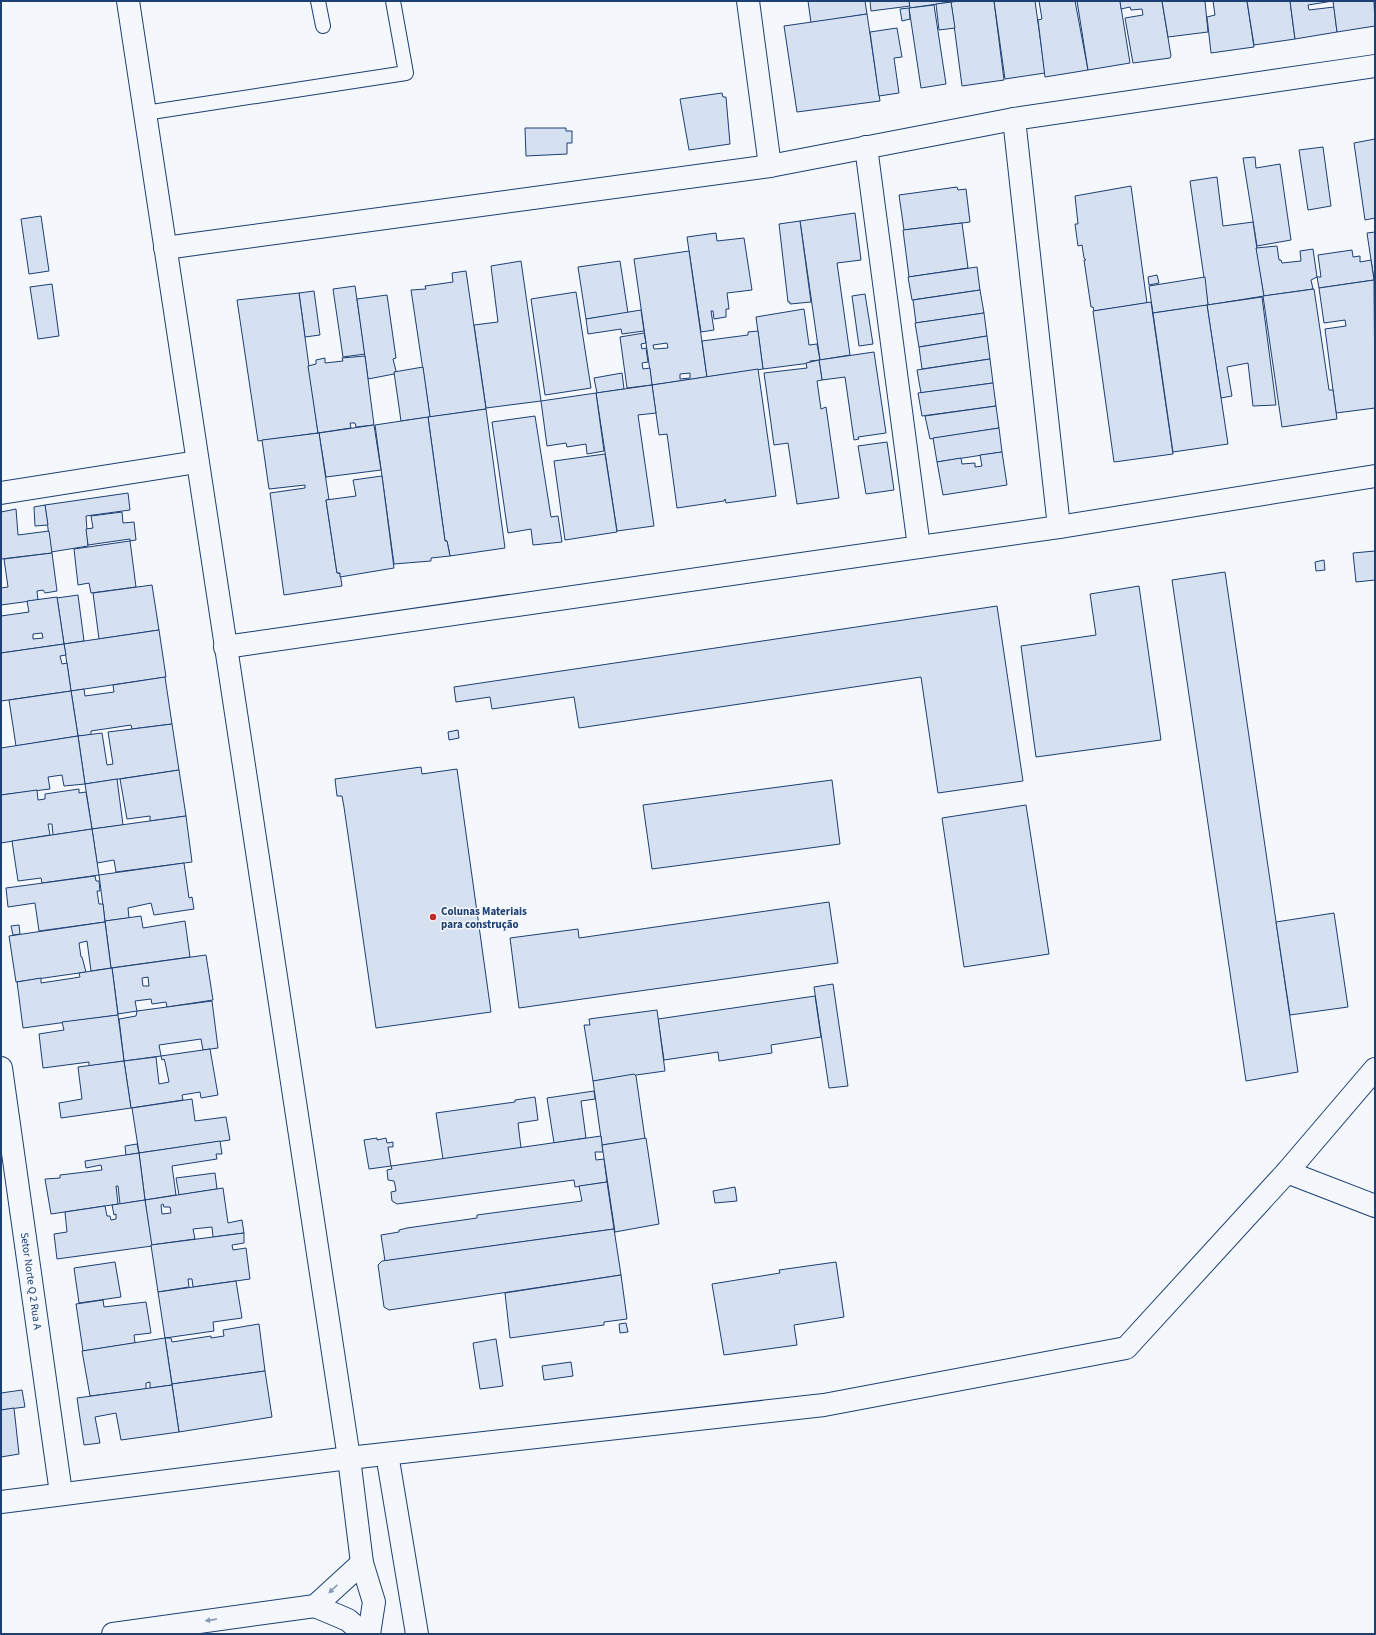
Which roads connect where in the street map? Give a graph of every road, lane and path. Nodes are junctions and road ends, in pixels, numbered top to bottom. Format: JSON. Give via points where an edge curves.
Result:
{"nodes":[{"id":1,"x":128,"y":1,"type":"edge"},
{"id":2,"x":318,"y":1,"type":"edge"},
{"id":3,"x":393,"y":1,"type":"edge"},
{"id":4,"x":748,"y":1,"type":"edge"},
{"id":5,"x":322,"y":26,"type":"dead end"},
{"id":6,"x":1375,"y":66,"type":"edge"},
{"id":7,"x":145,"y":113,"type":"junction"},
{"id":8,"x":1014,"y":119,"type":"junction"},
{"id":9,"x":866,"y":147,"type":"junction"},
{"id":10,"x":770,"y":166,"type":"junction"},
{"id":11,"x":165,"y":248,"type":"junction"},
{"id":12,"x":197,"y":462,"type":"junction"},
{"id":13,"x":1375,"y":476,"type":"edge"},
{"id":14,"x":1,"y":493,"type":"edge"},
{"id":15,"x":1059,"y":527,"type":"junction"},
{"id":16,"x":919,"y":547,"type":"junction"},
{"id":17,"x":225,"y":647,"type":"junction"},
{"id":18,"x":1,"y":1068,"type":"edge"},
{"id":19,"x":1375,"y":1069,"type":"edge"},
{"id":20,"x":1287,"y":1172,"type":"junction"},
{"id":21,"x":1375,"y":1206,"type":"edge"},
{"id":22,"x":387,"y":1454,"type":"junction"},
{"id":23,"x":349,"y":1458,"type":"junction"},
{"id":24,"x":61,"y":1493,"type":"junction"},
{"id":25,"x":1,"y":1502,"type":"edge"},
{"id":26,"x":362,"y":1563,"type":"junction"},
{"id":27,"x":315,"y":1606,"type":"junction"},
{"id":28,"x":122,"y":1633,"type":"edge"},
{"id":29,"x":364,"y":1634,"type":"edge"},
{"id":30,"x":369,"y":1634,"type":"edge"},
{"id":31,"x":417,"y":1634,"type":"edge"}],
"edges":[{"from":1,"to":7,"type":"street"},
{"from":2,"to":5,"type":"lane"},
{"from":3,"to":7,"type":"lane","via":[[406,73]]},
{"from":4,"to":10,"type":"street"},
{"from":6,"to":8,"type":"street"},
{"from":7,"to":11,"type":"street"},
{"from":8,"to":9,"type":"street"},
{"from":8,"to":15,"type":"street"},
{"from":9,"to":10,"type":"street"},
{"from":9,"to":16,"type":"street"},
{"from":10,"to":11,"type":"street"},
{"from":11,"to":12,"type":"street"},
{"from":12,"to":14,"type":"street"},
{"from":12,"to":17,"type":"street"},
{"from":13,"to":15,"type":"street"},
{"from":15,"to":16,"type":"street"},
{"from":16,"to":17,"type":"street"},
{"from":17,"to":23,"type":"street"},
{"from":18,"to":24,"type":"street","name":"Setor Norte Q 2 Rua A"},
{"from":19,"to":20,"type":"street"},
{"from":20,"to":21,"type":"street"},
{"from":20,"to":22,"type":"street","via":[[1126,1348],[824,1405]]},
{"from":22,"to":23,"type":"street"},
{"from":22,"to":31,"type":"street"},
{"from":23,"to":24,"type":"street"},
{"from":23,"to":26,"type":"street"},
{"from":24,"to":25,"type":"street"},
{"from":26,"to":27,"type":"street","one_way":true},
{"from":26,"to":30,"type":"street","via":[[374,1602]]},
{"from":27,"to":28,"type":"street","one_way":true},
{"from":27,"to":29,"type":"street","via":[[348,1620]]}]}
